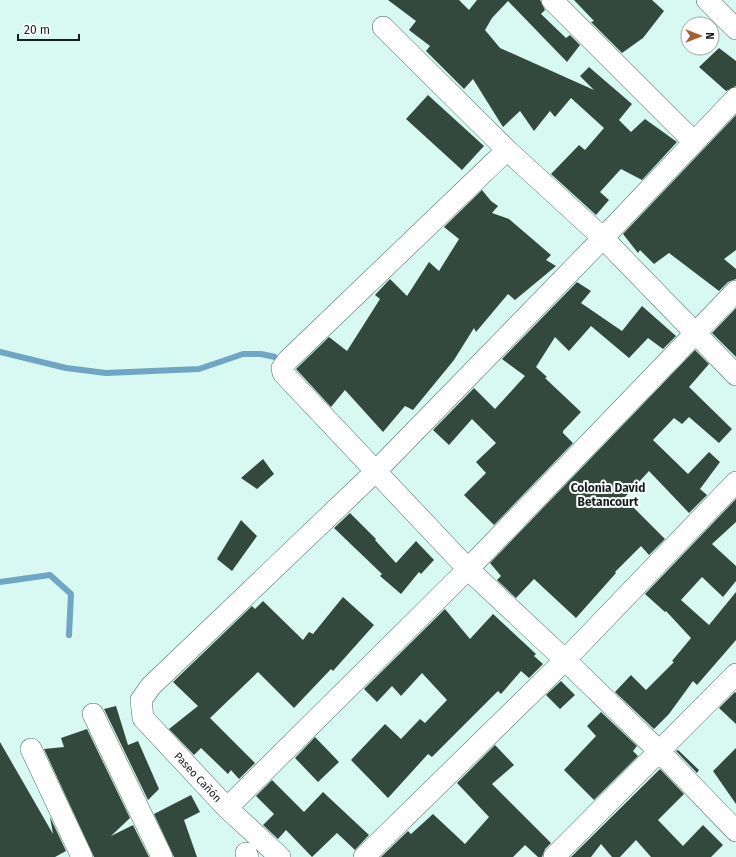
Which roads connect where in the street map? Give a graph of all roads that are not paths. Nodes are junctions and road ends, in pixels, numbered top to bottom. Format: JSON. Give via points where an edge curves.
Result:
{"nodes":[{"id":1,"x":552,"y":0,"type":"edge"},
{"id":2,"x":707,"y":0,"type":"edge"},
{"id":3,"x":383,"y":27,"type":"dead end"},
{"id":4,"x":736,"y":29,"type":"edge"},
{"id":5,"x":736,"y":98,"type":"edge"},
{"id":6,"x":694,"y":142,"type":"junction"},
{"id":7,"x":508,"y":150,"type":"junction"},
{"id":8,"x":603,"y":238,"type":"junction"},
{"id":9,"x":736,"y":291,"type":"edge"},
{"id":10,"x":694,"y":333,"type":"junction"},
{"id":11,"x":736,"y":375,"type":"edge"},
{"id":12,"x":375,"y":472,"type":"junction"},
{"id":13,"x":736,"y":482,"type":"edge"},
{"id":14,"x":468,"y":569,"type":"junction"},
{"id":15,"x":565,"y":660,"type":"junction"},
{"id":16,"x":736,"y":674,"type":"edge"},
{"id":17,"x":93,"y":714,"type":"dead end"},
{"id":18,"x":31,"y":749,"type":"dead end"},
{"id":19,"x":660,"y":752,"type":"junction"},
{"id":20,"x":227,"y":808,"type":"junction"},
{"id":21,"x":736,"y":831,"type":"edge"},
{"id":22,"x":82,"y":857,"type":"edge"},
{"id":23,"x":162,"y":857,"type":"edge"},
{"id":24,"x":280,"y":857,"type":"edge"},
{"id":25,"x":364,"y":857,"type":"edge"},
{"id":26,"x":554,"y":857,"type":"edge"}],
"edges":[{"from":1,"to":6,"type":"street"},
{"from":2,"to":4,"type":"street"},
{"from":3,"to":7,"type":"street"},
{"from":5,"to":6,"type":"street","name":"Paseo Cañón"},
{"from":6,"to":8,"type":"street","name":"Paseo Cañón"},
{"from":7,"to":8,"type":"street"},
{"from":7,"to":12,"type":"street","via":[[282,368],[287,378]]},
{"from":8,"to":10,"type":"street"},
{"from":8,"to":12,"type":"street","name":"Paseo Cañón"},
{"from":9,"to":10,"type":"street"},
{"from":10,"to":11,"type":"street"},
{"from":10,"to":14,"type":"street"},
{"from":12,"to":14,"type":"street"},
{"from":12,"to":20,"type":"street","name":"Paseo Cañón","via":[[151,686],[141,700],[143,718]]},
{"from":13,"to":15,"type":"street"},
{"from":14,"to":15,"type":"street"},
{"from":14,"to":20,"type":"street"},
{"from":15,"to":19,"type":"street"},
{"from":15,"to":25,"type":"street"},
{"from":16,"to":19,"type":"street"},
{"from":17,"to":23,"type":"street"},
{"from":18,"to":22,"type":"street"},
{"from":19,"to":21,"type":"street"},
{"from":19,"to":26,"type":"street"},
{"from":20,"to":24,"type":"street","name":"Paseo Cañón"}]}
